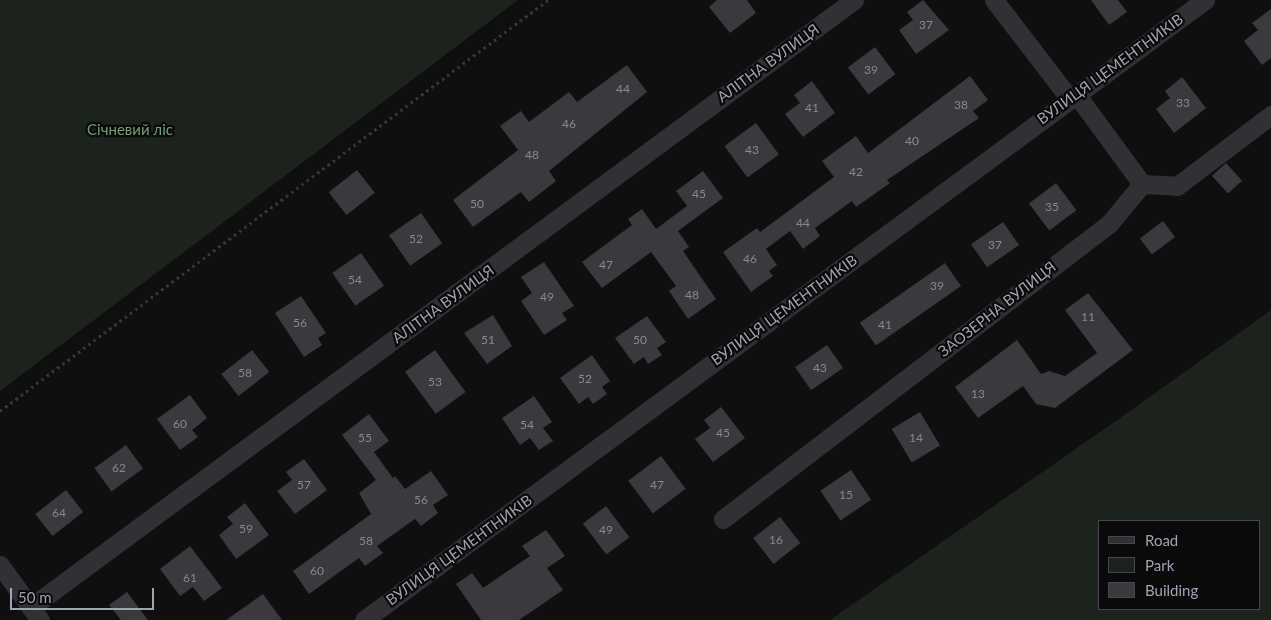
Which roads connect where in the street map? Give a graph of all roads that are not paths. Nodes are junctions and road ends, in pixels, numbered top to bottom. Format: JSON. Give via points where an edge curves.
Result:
{"nodes":[{"id":1,"x":854,"y":0,"type":"edge"},
{"id":2,"x":994,"y":0,"type":"edge"},
{"id":3,"x":1205,"y":0,"type":"edge"},
{"id":4,"x":1073,"y":97,"type":"junction"},
{"id":5,"x":1271,"y":115,"type":"edge"},
{"id":6,"x":1142,"y":184,"type":"junction"},
{"id":7,"x":724,"y":520,"type":"dead end"},
{"id":8,"x":0,"y":564,"type":"edge"},
{"id":9,"x":35,"y":614,"type":"edge"},
{"id":10,"x":364,"y":620,"type":"edge"}],
"edges":[{"from":1,"to":9,"type":"street","name":"АЛІТНА ВУЛИЦЯ"},
{"from":2,"to":4,"type":"street"},
{"from":3,"to":4,"type":"street","name":"ВУЛИЦЯ ЦЕМЕНТНИКІВ"},
{"from":4,"to":6,"type":"street"},
{"from":4,"to":10,"type":"street","name":"ВУЛИЦЯ ЦЕМЕНТНИКІВ"},
{"from":5,"to":6,"type":"street","via":[[1177,186]]},
{"from":6,"to":7,"type":"street","name":"ЗАОЗЕРНА ВУЛИЦЯ","via":[[1109,224]]},
{"from":8,"to":9,"type":"street"}]}
